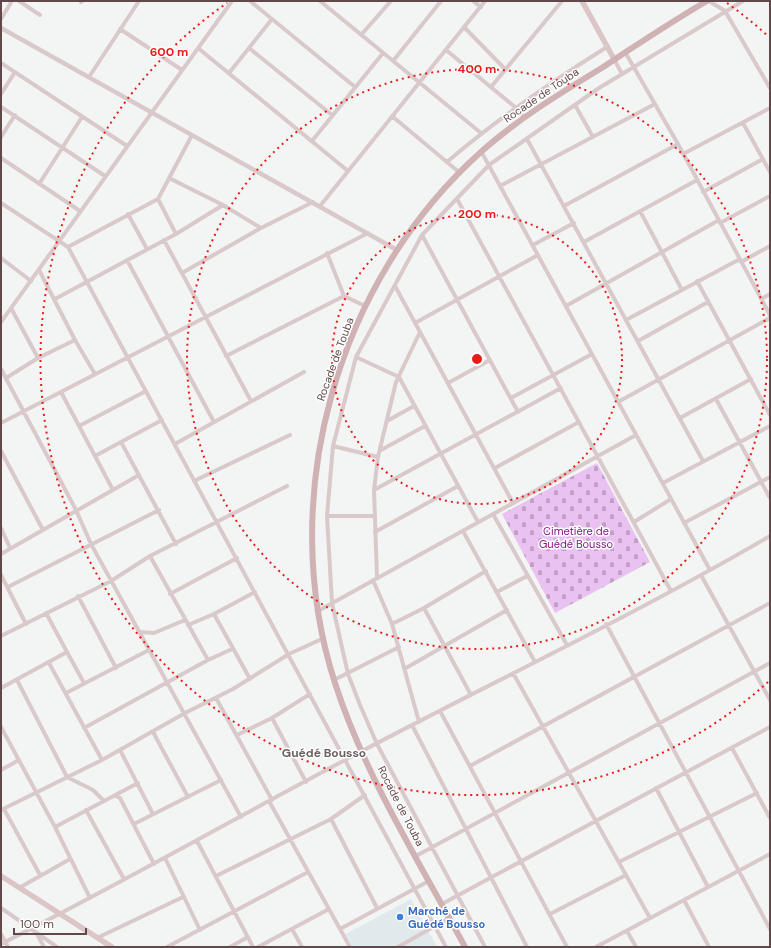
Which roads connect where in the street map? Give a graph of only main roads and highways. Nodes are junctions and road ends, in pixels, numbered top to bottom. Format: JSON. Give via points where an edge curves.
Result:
{"nodes":[{"id":1,"x":582,"y":1,"type":"edge"},
{"id":2,"x":704,"y":2,"type":"edge"},
{"id":3,"x":614,"y":59,"type":"junction"},
{"id":4,"x":1,"y":876,"type":"edge"},
{"id":5,"x":112,"y":947,"type":"edge"},
{"id":6,"x":465,"y":947,"type":"edge"}],
"edges":[{"from":1,"to":3,"type":"main road"},
{"from":2,"to":3,"type":"main road","name":"Rocade de Touba"},
{"from":3,"to":6,"type":"main road","name":"Rocade de Touba","via":[[524,117],[481,151],[417,220],[365,306],[337,376],[327,410],[316,467],[313,548],[318,610],[334,680],[362,751]]},
{"from":4,"to":5,"type":"main road"}]}
